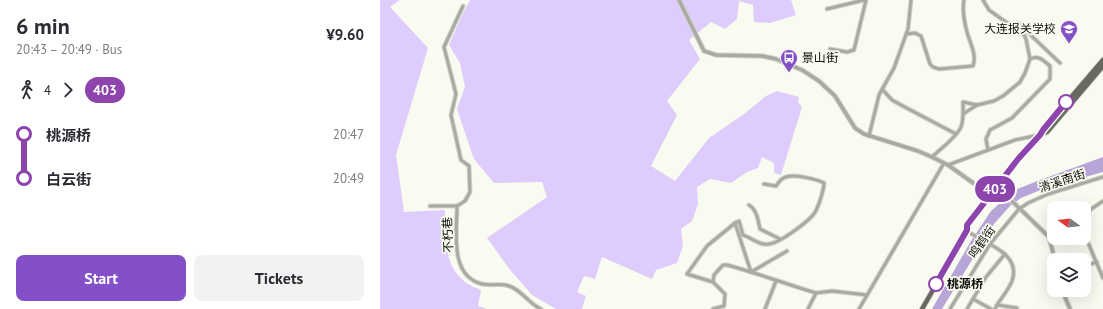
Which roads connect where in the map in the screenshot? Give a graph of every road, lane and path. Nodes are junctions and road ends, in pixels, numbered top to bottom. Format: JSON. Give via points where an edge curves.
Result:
{"nodes":[{"id":1,"x":679,"y":0,"type":"edge"},
{"id":2,"x":865,"y":0,"type":"edge"},
{"id":3,"x":912,"y":0,"type":"edge"},
{"id":4,"x":964,"y":0,"type":"edge"},
{"id":5,"x":982,"y":0,"type":"edge"},
{"id":6,"x":463,"y":6,"type":"dead end"},
{"id":7,"x":827,"y":9,"type":"dead end"},
{"id":8,"x":1018,"y":22,"type":"dead end"},
{"id":9,"x":907,"y":34,"type":"junction"},
{"id":10,"x":830,"y":49,"type":"dead end"},
{"id":11,"x":1030,"y":59,"type":"junction"},
{"id":12,"x":1103,"y":60,"type":"edge"},
{"id":13,"x":1060,"y":63,"type":"dead end"},
{"id":14,"x":1103,"y":66,"type":"edge"},
{"id":15,"x":882,"y":89,"type":"junction"},
{"id":16,"x":977,"y":105,"type":"junction"},
{"id":17,"x":963,"y":114,"type":"junction"},
{"id":18,"x":956,"y":134,"type":"junction"},
{"id":19,"x":1040,"y":135,"type":"junction"},
{"id":20,"x":869,"y":136,"type":"junction"},
{"id":21,"x":988,"y":150,"type":"junction"},
{"id":22,"x":932,"y":157,"type":"junction"},
{"id":23,"x":946,"y":164,"type":"junction"},
{"id":24,"x":1103,"y":177,"type":"edge"},
{"id":25,"x":764,"y":184,"type":"dead end"},
{"id":26,"x":996,"y":188,"type":"junction"},
{"id":27,"x":990,"y":196,"type":"junction"},
{"id":28,"x":1103,"y":201,"type":"edge"},
{"id":29,"x":749,"y":205,"type":"dead end"},
{"id":30,"x":430,"y":206,"type":"dead end"},
{"id":31,"x":456,"y":206,"type":"junction"},
{"id":32,"x":1019,"y":209,"type":"junction"},
{"id":33,"x":1091,"y":209,"type":"edge"},
{"id":34,"x":734,"y":223,"type":"junction"},
{"id":35,"x":967,"y":230,"type":"junction"},
{"id":36,"x":1047,"y":235,"type":"edge"},
{"id":37,"x":780,"y":239,"type":"junction"},
{"id":38,"x":990,"y":244,"type":"junction"},
{"id":39,"x":1089,"y":245,"type":"edge"},
{"id":40,"x":788,"y":251,"type":"dead end"},
{"id":41,"x":1006,"y":254,"type":"junction"},
{"id":42,"x":1097,"y":262,"type":"junction"},
{"id":43,"x":1091,"y":264,"type":"edge"},
{"id":44,"x":752,"y":272,"type":"junction"},
{"id":45,"x":1103,"y":278,"type":"edge"},
{"id":46,"x":776,"y":281,"type":"junction"},
{"id":47,"x":713,"y":282,"type":"junction"},
{"id":48,"x":816,"y":293,"type":"junction"},
{"id":49,"x":867,"y":295,"type":"junction"},
{"id":50,"x":1065,"y":297,"type":"edge"},
{"id":51,"x":973,"y":299,"type":"junction"},
{"id":52,"x":997,"y":305,"type":"junction"},
{"id":53,"x":1017,"y":308,"type":"dead end"},
{"id":54,"x":541,"y":309,"type":"edge"},
{"id":55,"x":713,"y":309,"type":"edge"},
{"id":56,"x":765,"y":309,"type":"edge"},
{"id":57,"x":808,"y":309,"type":"edge"},
{"id":58,"x":858,"y":309,"type":"edge"},
{"id":59,"x":922,"y":309,"type":"edge"},
{"id":60,"x":950,"y":309,"type":"edge"},
{"id":61,"x":967,"y":309,"type":"edge"},
{"id":62,"x":991,"y":309,"type":"edge"},
{"id":63,"x":995,"y":309,"type":"edge"},
{"id":64,"x":1070,"y":309,"type":"edge"}],
"edges":[{"from":1,"to":20,"type":"street","via":[[704,51],[716,55],[762,56],[802,70],[835,96],[855,128]]},
{"from":2,"to":7,"type":"street"},
{"from":2,"to":10,"type":"street","via":[[854,50],[847,52]]},
{"from":3,"to":9,"type":"street"},
{"from":4,"to":9,"type":"street","via":[[964,18],[975,58],[973,66],[939,69],[933,67],[921,36],[915,33]]},
{"from":5,"to":11,"type":"street","via":[[989,10],[1024,35]]},
{"from":6,"to":31,"type":"street","via":[[444,47],[456,94],[451,115],[461,160],[469,166],[470,192],[465,201]]},
{"from":8,"to":13,"type":"street"},
{"from":9,"to":15,"type":"street","via":[[894,68]]},
{"from":11,"to":16,"type":"street","via":[[1020,82],[1012,90],[994,101]]},
{"from":11,"to":21,"type":"street","via":[[1039,57],[1050,66],[1050,79],[1012,118],[990,130],[986,139]]},
{"from":12,"to":19,"type":"main road"},
{"from":14,"to":19,"type":"main road","via":[[1047,132]]},
{"from":15,"to":18,"type":"street","via":[[892,100]]},
{"from":15,"to":20,"type":"street"},
{"from":16,"to":17,"type":"street"},
{"from":16,"to":17,"type":"street","via":[[964,102]]},
{"from":17,"to":18,"type":"street","via":[[961,128]]},
{"from":18,"to":22,"type":"street"},
{"from":19,"to":21,"type":"street","via":[[1015,140]]},
{"from":19,"to":26,"type":"main road"},
{"from":20,"to":22,"type":"street"},
{"from":21,"to":23,"type":"street"},
{"from":22,"to":23,"type":"street"},
{"from":23,"to":27,"type":"street"},
{"from":23,"to":49,"type":"street"},
{"from":24,"to":32,"type":"street","name":"清溪南街","via":[[1048,194]]},
{"from":25,"to":37,"type":"street","via":[[776,186],[785,177],[814,179],[824,183],[814,214],[793,232]]},
{"from":26,"to":27,"type":"main road"},
{"from":26,"to":32,"type":"street"},
{"from":27,"to":35,"type":"main road","via":[[967,225]]},
{"from":28,"to":33,"type":"street"},
{"from":29,"to":37,"type":"street","via":[[757,215],[760,229]]},
{"from":30,"to":31,"type":"street","name":"不朽巷"},
{"from":31,"to":54,"type":"street","name":"不朽巷","via":[[456,252],[461,268],[472,280],[481,284],[511,286]]},
{"from":32,"to":36,"type":"street"},
{"from":32,"to":38,"type":"street","name":"鸣鹤街"},
{"from":34,"to":37,"type":"street","via":[[739,220],[743,235],[760,244],[769,244]]},
{"from":34,"to":44,"type":"street"},
{"from":34,"to":47,"type":"street","via":[[707,246],[687,274]]},
{"from":35,"to":38,"type":"street"},
{"from":35,"to":59,"type":"main road"},
{"from":38,"to":41,"type":"street"},
{"from":38,"to":60,"type":"street","name":"鸣鹤街"},
{"from":39,"to":42,"type":"street"},
{"from":40,"to":44,"type":"street"},
{"from":41,"to":51,"type":"street","via":[[986,277]]},
{"from":41,"to":52,"type":"street","via":[[1012,261],[1014,271],[1012,282]]},
{"from":42,"to":43,"type":"street"},
{"from":42,"to":45,"type":"street"},
{"from":44,"to":46,"type":"street"},
{"from":44,"to":47,"type":"street","via":[[722,265],[714,275]]},
{"from":46,"to":48,"type":"street"},
{"from":46,"to":56,"type":"street"},
{"from":47,"to":55,"type":"street","via":[[725,294],[724,306]]},
{"from":48,"to":49,"type":"street","via":[[832,291]]},
{"from":48,"to":57,"type":"street"},
{"from":49,"to":58,"type":"street"},
{"from":50,"to":64,"type":"street"},
{"from":51,"to":61,"type":"street"},
{"from":51,"to":62,"type":"street"},
{"from":52,"to":53,"type":"street"},
{"from":52,"to":63,"type":"street"}]}
